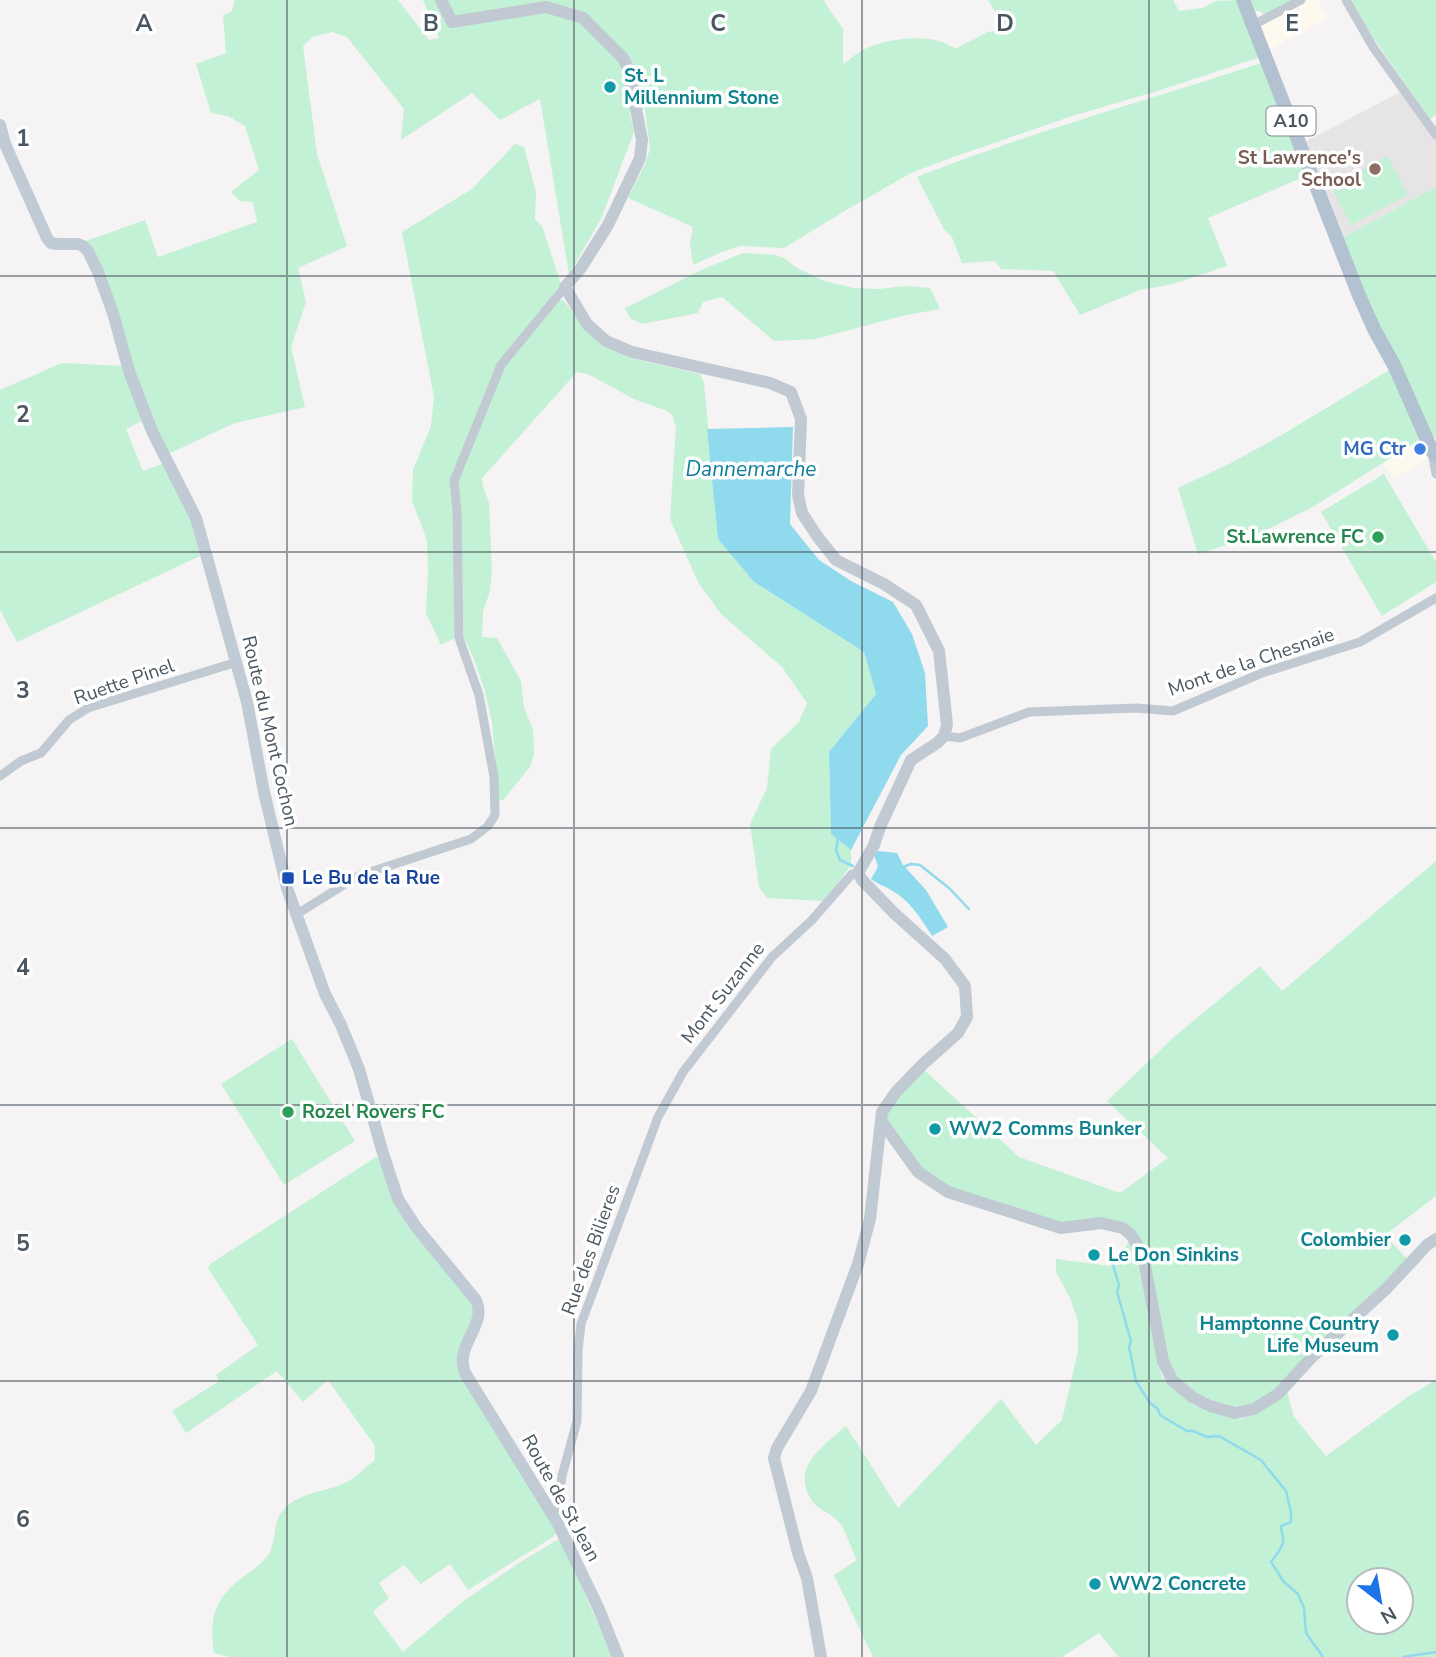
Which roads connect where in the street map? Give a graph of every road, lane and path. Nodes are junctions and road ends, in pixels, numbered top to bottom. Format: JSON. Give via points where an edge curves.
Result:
{"nodes":[{"id":1,"x":441,"y":0,"type":"edge"},
{"id":2,"x":1243,"y":0,"type":"edge"},
{"id":3,"x":1301,"y":0,"type":"edge"},
{"id":4,"x":1346,"y":0,"type":"edge"},
{"id":5,"x":1253,"y":25,"type":"junction"},
{"id":6,"x":0,"y":125,"type":"edge"},
{"id":7,"x":1436,"y":135,"type":"edge"},
{"id":8,"x":565,"y":287,"type":"junction"},
{"id":9,"x":1434,"y":454,"type":"edge"},
{"id":10,"x":1436,"y":474,"type":"edge"},
{"id":11,"x":1436,"y":598,"type":"edge"},
{"id":12,"x":237,"y":662,"type":"junction"},
{"id":13,"x":944,"y":736,"type":"junction"},
{"id":14,"x":0,"y":776,"type":"edge"},
{"id":15,"x":858,"y":873,"type":"junction"},
{"id":16,"x":297,"y":914,"type":"junction"},
{"id":17,"x":658,"y":1117,"type":"joint"},
{"id":18,"x":881,"y":1122,"type":"junction"},
{"id":19,"x":1436,"y":1239,"type":"edge"},
{"id":20,"x":461,"y":1363,"type":"joint"},
{"id":21,"x":557,"y":1522,"type":"junction"},
{"id":22,"x":618,"y":1657,"type":"edge"},
{"id":23,"x":821,"y":1657,"type":"edge"}],
"edges":[{"from":1,"to":8,"type":"street","via":[[452,22],[546,7],[583,18],[628,68],[642,139],[640,158],[608,225]]},
{"from":2,"to":5,"type":"main road","number":"A10"},
{"from":3,"to":5,"type":"street"},
{"from":4,"to":7,"type":"street","via":[[1373,47]]},
{"from":5,"to":9,"type":"main road","number":"A10","via":[[1358,293]]},
{"from":6,"to":12,"type":"main road","name":"Route du Mont Cochon","via":[[47,238],[51,243],[83,246],[99,272],[152,431],[196,518]]},
{"from":8,"to":13,"type":"street","via":[[587,324],[606,341],[632,352],[770,383],[791,392],[801,419],[798,495],[802,513],[836,560],[916,605],[939,651],[947,725]]},
{"from":8,"to":16,"type":"street","via":[[501,365],[454,481],[459,638],[479,695],[494,777],[495,815],[471,839],[358,876]]},
{"from":9,"to":10,"type":"street"},
{"from":11,"to":13,"type":"street","name":"Mont de la Chesnaie","via":[[1360,642],[1262,673],[1173,711],[1029,712],[960,738]]},
{"from":12,"to":14,"type":"street","name":"Ruette Pinel","via":[[88,708],[69,720],[41,752]]},
{"from":12,"to":16,"type":"main road","name":"Route du Mont Cochon","via":[[264,792]]},
{"from":13,"to":15,"type":"street","via":[[911,760]]},
{"from":15,"to":17,"type":"street","name":"Mont Suzanne","via":[[772,957],[683,1072]]},
{"from":15,"to":18,"type":"street","via":[[944,958],[965,986],[967,1017],[958,1033],[896,1092],[882,1112]]},
{"from":16,"to":20,"type":"main road","name":"Route du Mont Cochon","via":[[359,1069],[398,1199],[480,1309]]},
{"from":17,"to":21,"type":"street","name":"Rue des Bilieres","via":[[581,1324],[577,1421],[562,1476]]},
{"from":18,"to":19,"type":"street","via":[[918,1172],[948,1192],[1060,1228],[1101,1223],[1123,1228],[1144,1260],[1163,1361],[1172,1380],[1192,1397],[1235,1413],[1254,1409],[1278,1394]]},
{"from":18,"to":23,"type":"street","via":[[870,1219],[858,1264],[811,1391],[774,1458],[807,1578]]},
{"from":20,"to":21,"type":"main road","name":"Route de St Jean"},
{"from":21,"to":22,"type":"main road","name":"Route de St Jean"}]}
